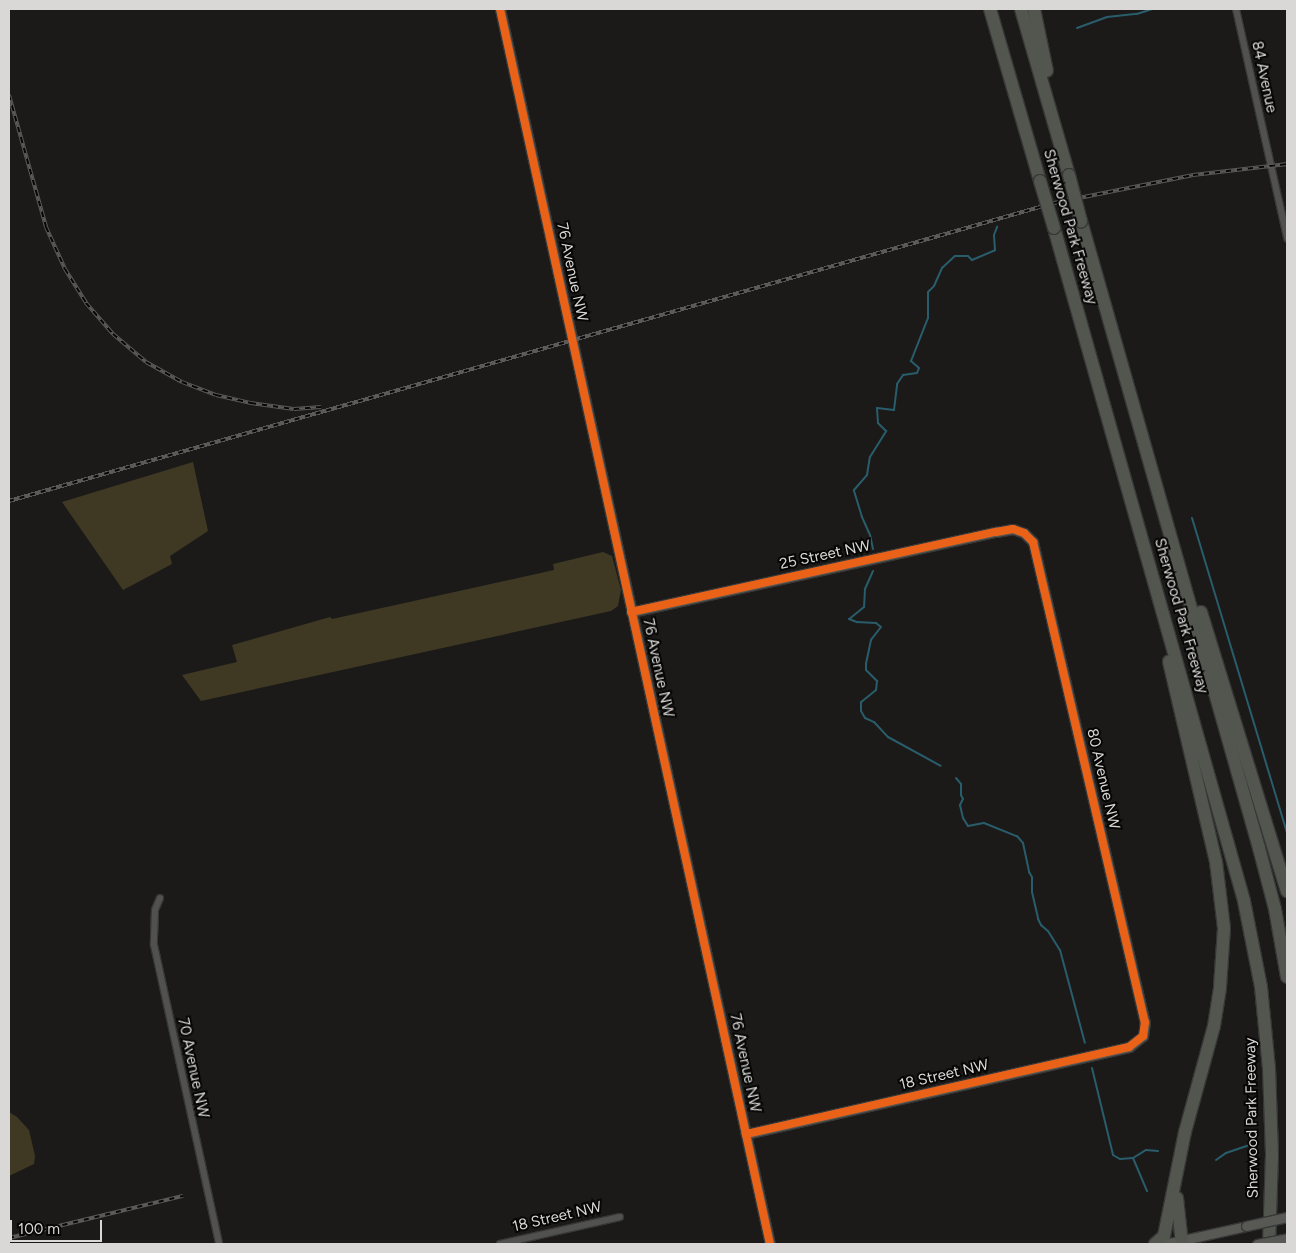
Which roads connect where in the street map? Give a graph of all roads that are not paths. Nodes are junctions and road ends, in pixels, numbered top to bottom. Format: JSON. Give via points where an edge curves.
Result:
{"nodes":[{"id":1,"x":500,"y":9,"type":"edge"},
{"id":2,"x":986,"y":9,"type":"edge"},
{"id":3,"x":990,"y":9,"type":"edge"},
{"id":4,"x":1021,"y":9,"type":"edge"},
{"id":5,"x":1034,"y":9,"type":"edge"},
{"id":6,"x":1236,"y":9,"type":"edge"},
{"id":7,"x":1000,"y":43,"type":"junction"},
{"id":8,"x":1062,"y":152,"type":"junction"},
{"id":9,"x":1287,"y":238,"type":"edge"},
{"id":10,"x":1144,"y":440,"type":"junction"},
{"id":11,"x":1024,"y":533,"type":"joint"},
{"id":12,"x":1154,"y":580,"type":"junction"},
{"id":13,"x":631,"y":612,"type":"junction"},
{"id":14,"x":1287,"y":892,"type":"edge"},
{"id":15,"x":160,"y":898,"type":"dead end"},
{"id":16,"x":1287,"y":977,"type":"edge"},
{"id":17,"x":1143,"y":1036,"type":"joint"},
{"id":18,"x":746,"y":1134,"type":"junction"},
{"id":19,"x":1177,"y":1173,"type":"junction"},
{"id":20,"x":620,"y":1217,"type":"dead end"},
{"id":21,"x":1287,"y":1217,"type":"edge"},
{"id":22,"x":1287,"y":1238,"type":"edge"},
{"id":23,"x":1182,"y":1242,"type":"edge"},
{"id":24,"x":219,"y":1244,"type":"edge"},
{"id":25,"x":500,"y":1244,"type":"edge"},
{"id":26,"x":770,"y":1244,"type":"edge"},
{"id":27,"x":1155,"y":1244,"type":"edge"},
{"id":28,"x":1164,"y":1244,"type":"edge"},
{"id":29,"x":1257,"y":1244,"type":"edge"},
{"id":30,"x":1269,"y":1244,"type":"edge"}],
"edges":[{"from":1,"to":13,"type":"street","name":"76 Avenue NW"},
{"from":2,"to":7,"type":"highway"},
{"from":3,"to":7,"type":"highway","name":"Sherwood Park Freeway"},
{"from":4,"to":8,"type":"highway","name":"Sherwood Park Freeway"},
{"from":5,"to":8,"type":"highway"},
{"from":6,"to":9,"type":"street","name":"84 Avenue"},
{"from":7,"to":12,"type":"highway","name":"Sherwood Park Freeway","bridge":true},
{"from":8,"to":10,"type":"highway","name":"Sherwood Park Freeway","bridge":true},
{"from":10,"to":14,"type":"highway","via":[[1164,490]]},
{"from":10,"to":16,"type":"highway","name":"Sherwood Park Freeway","via":[[1259,848],[1275,909]]},
{"from":11,"to":13,"type":"street","name":"25 Street NW","via":[[1013,529],[996,532]]},
{"from":11,"to":17,"type":"street","name":"80 Avenue NW","via":[[1033,542],[1145,1022]]},
{"from":12,"to":19,"type":"highway","via":[[1158,614],[1216,862],[1224,921],[1214,1026]]},
{"from":12,"to":30,"type":"highway","name":"Sherwood Park Freeway","via":[[1242,893],[1261,987],[1271,1109]]},
{"from":13,"to":18,"type":"street","name":"76 Avenue NW"},
{"from":15,"to":24,"type":"street","name":"70 Avenue NW","via":[[155,910],[154,945]]},
{"from":17,"to":18,"type":"street","name":"18 Street NW","via":[[1129,1047]]},
{"from":18,"to":26,"type":"street","name":"76 Avenue NW"},
{"from":19,"to":23,"type":"highway","via":[[1177,1213]]},
{"from":19,"to":27,"type":"highway","via":[[1164,1236]]},
{"from":20,"to":25,"type":"street","name":"18 Street NW"},
{"from":21,"to":23,"type":"street","bridge":true},
{"from":22,"to":29,"type":"street","bridge":true},
{"from":23,"to":28,"type":"street"}]}
